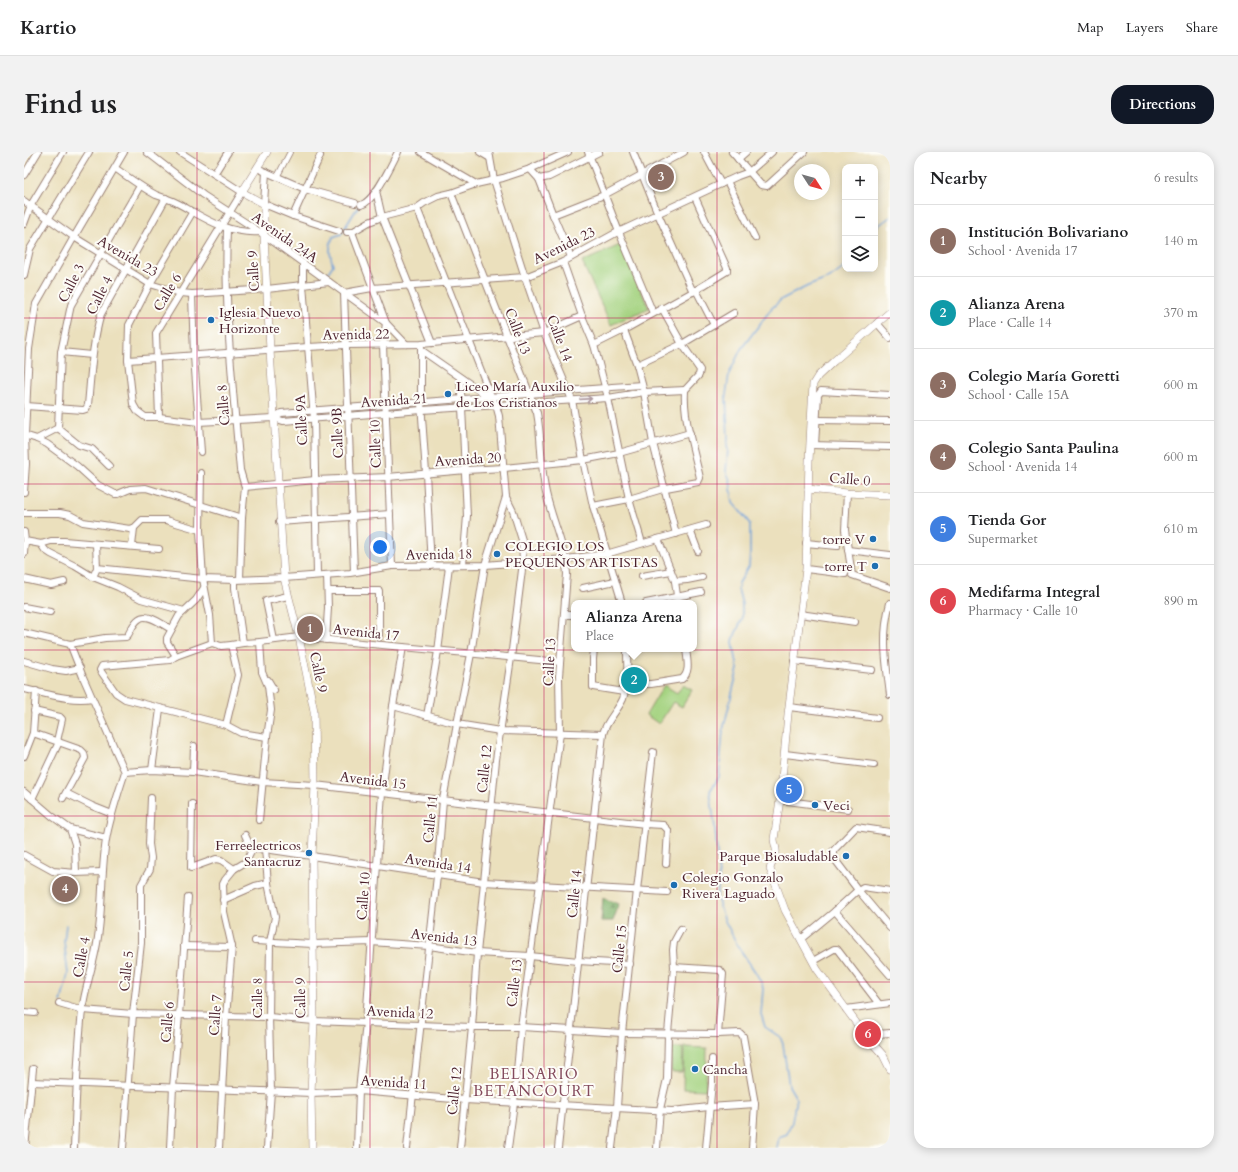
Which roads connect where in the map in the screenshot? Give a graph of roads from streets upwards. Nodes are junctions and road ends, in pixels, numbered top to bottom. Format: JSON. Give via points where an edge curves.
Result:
{"nodes":[{"id":1,"x":38,"y":152,"type":"edge"},
{"id":2,"x":63,"y":152,"type":"edge"},
{"id":3,"x":89,"y":152,"type":"edge"},
{"id":4,"x":124,"y":152,"type":"edge"},
{"id":5,"x":147,"y":152,"type":"edge"},
{"id":6,"x":180,"y":152,"type":"edge"},
{"id":7,"x":228,"y":152,"type":"edge"},
{"id":8,"x":267,"y":152,"type":"edge"},
{"id":9,"x":290,"y":152,"type":"edge"},
{"id":10,"x":398,"y":152,"type":"edge"},
{"id":11,"x":421,"y":152,"type":"edge"},
{"id":12,"x":480,"y":152,"type":"edge"},
{"id":13,"x":568,"y":152,"type":"edge"},
{"id":14,"x":599,"y":152,"type":"edge"},
{"id":15,"x":633,"y":152,"type":"edge"},
{"id":16,"x":684,"y":152,"type":"edge"},
{"id":17,"x":704,"y":152,"type":"edge"},
{"id":18,"x":732,"y":152,"type":"edge"},
{"id":19,"x":746,"y":152,"type":"edge"},
{"id":20,"x":772,"y":152,"type":"edge"},
{"id":21,"x":804,"y":152,"type":"edge"},
{"id":22,"x":190,"y":154,"type":"edge"},
{"id":23,"x":589,"y":154,"type":"edge"},
{"id":24,"x":490,"y":155,"type":"edge"},
{"id":25,"x":320,"y":156,"type":"dead end"},
{"id":26,"x":738,"y":159,"type":"junction"},
{"id":27,"x":114,"y":168,"type":"junction"},
{"id":28,"x":257,"y":168,"type":"junction"},
{"id":29,"x":530,"y":169,"type":"junction"},
{"id":30,"x":266,"y":172,"type":"junction"},
{"id":31,"x":750,"y":172,"type":"junction"},
{"id":32,"x":214,"y":174,"type":"junction"},
{"id":33,"x":642,"y":174,"type":"junction"},
{"id":34,"x":24,"y":175,"type":"edge"},
{"id":35,"x":277,"y":177,"type":"junction"},
{"id":36,"x":539,"y":179,"type":"junction"},
{"id":37,"x":494,"y":180,"type":"junction"},
{"id":38,"x":727,"y":181,"type":"junction"},
{"id":39,"x":476,"y":184,"type":"junction"},
{"id":40,"x":721,"y":184,"type":"junction"},
{"id":41,"x":140,"y":186,"type":"junction"},
{"id":42,"x":305,"y":189,"type":"junction"},
{"id":43,"x":376,"y":191,"type":"junction"},
{"id":44,"x":242,"y":192,"type":"junction"},
{"id":45,"x":451,"y":193,"type":"junction"},
{"id":46,"x":604,"y":195,"type":"junction"},
{"id":47,"x":695,"y":197,"type":"junction"},
{"id":48,"x":166,"y":198,"type":"junction"},
{"id":49,"x":24,"y":201,"type":"edge"},
{"id":50,"x":264,"y":204,"type":"junction"},
{"id":51,"x":31,"y":205,"type":"junction"},
{"id":52,"x":417,"y":208,"type":"junction"},
{"id":53,"x":192,"y":213,"type":"junction"},
{"id":54,"x":229,"y":213,"type":"junction"},
{"id":55,"x":658,"y":214,"type":"junction"},
{"id":56,"x":292,"y":216,"type":"junction"},
{"id":57,"x":553,"y":216,"type":"junction"},
{"id":58,"x":382,"y":217,"type":"junction"},
{"id":59,"x":48,"y":218,"type":"junction"},
{"id":60,"x":24,"y":224,"type":"edge"},
{"id":61,"x":224,"y":228,"type":"junction"},
{"id":62,"x":339,"y":231,"type":"dead end"},
{"id":63,"x":619,"y":232,"type":"junction"},
{"id":64,"x":262,"y":234,"type":"junction"},
{"id":65,"x":74,"y":237,"type":"junction"},
{"id":66,"x":755,"y":238,"type":"dead end"},
{"id":67,"x":100,"y":254,"type":"junction"},
{"id":68,"x":571,"y":257,"type":"junction"},
{"id":69,"x":563,"y":262,"type":"junction"},
{"id":70,"x":303,"y":263,"type":"junction"},
{"id":71,"x":126,"y":269,"type":"junction"},
{"id":72,"x":24,"y":275,"type":"edge"},
{"id":73,"x":525,"y":277,"type":"junction"},
{"id":74,"x":486,"y":280,"type":"junction"},
{"id":75,"x":329,"y":282,"type":"junction"},
{"id":76,"x":446,"y":282,"type":"junction"},
{"id":77,"x":150,"y":284,"type":"junction"},
{"id":78,"x":303,"y":285,"type":"junction"},
{"id":79,"x":409,"y":286,"type":"junction"},
{"id":80,"x":372,"y":288,"type":"junction"},
{"id":81,"x":267,"y":289,"type":"junction"},
{"id":82,"x":694,"y":291,"type":"junction"},
{"id":83,"x":227,"y":292,"type":"junction"},
{"id":84,"x":180,"y":293,"type":"junction"},
{"id":85,"x":344,"y":293,"type":"junction"},
{"id":86,"x":192,"y":294,"type":"junction"},
{"id":87,"x":662,"y":308,"type":"junction"},
{"id":88,"x":890,"y":312,"type":"edge"},
{"id":89,"x":653,"y":313,"type":"junction"},
{"id":90,"x":734,"y":313,"type":"dead end"},
{"id":91,"x":582,"y":316,"type":"junction"},
{"id":92,"x":386,"y":323,"type":"junction"},
{"id":93,"x":877,"y":323,"type":"junction"},
{"id":94,"x":714,"y":325,"type":"junction"},
{"id":95,"x":624,"y":330,"type":"junction"},
{"id":96,"x":544,"y":333,"type":"junction"},
{"id":97,"x":507,"y":336,"type":"junction"},
{"id":98,"x":890,"y":338,"type":"edge"},
{"id":99,"x":469,"y":340,"type":"junction"},
{"id":100,"x":432,"y":343,"type":"junction"},
{"id":101,"x":406,"y":344,"type":"junction"},
{"id":102,"x":682,"y":344,"type":"junction"},
{"id":103,"x":346,"y":345,"type":"junction"},
{"id":104,"x":383,"y":345,"type":"junction"},
{"id":105,"x":594,"y":345,"type":"junction"},
{"id":106,"x":308,"y":347,"type":"junction"},
{"id":107,"x":421,"y":347,"type":"junction"},
{"id":108,"x":26,"y":349,"type":"edge"},
{"id":109,"x":270,"y":350,"type":"junction"},
{"id":110,"x":61,"y":352,"type":"junction"},
{"id":111,"x":230,"y":352,"type":"junction"},
{"id":112,"x":92,"y":355,"type":"junction"},
{"id":113,"x":194,"y":356,"type":"junction"},
{"id":114,"x":157,"y":358,"type":"junction"},
{"id":115,"x":128,"y":360,"type":"junction"},
{"id":116,"x":637,"y":365,"type":"junction"},
{"id":117,"x":460,"y":378,"type":"junction"},
{"id":118,"x":605,"y":388,"type":"junction"},
{"id":119,"x":643,"y":388,"type":"junction"},
{"id":120,"x":685,"y":390,"type":"junction"},
{"id":121,"x":568,"y":391,"type":"junction"},
{"id":122,"x":530,"y":394,"type":"junction"},
{"id":123,"x":890,"y":395,"type":"edge"},
{"id":124,"x":492,"y":396,"type":"junction"},
{"id":125,"x":608,"y":398,"type":"junction"},
{"id":126,"x":462,"y":399,"type":"junction"},
{"id":127,"x":572,"y":400,"type":"junction"},
{"id":128,"x":421,"y":403,"type":"junction"},
{"id":129,"x":533,"y":403,"type":"junction"},
{"id":130,"x":386,"y":405,"type":"junction"},
{"id":131,"x":496,"y":405,"type":"junction"},
{"id":132,"x":26,"y":406,"type":"junction"},
{"id":133,"x":462,"y":407,"type":"junction"},
{"id":134,"x":58,"y":408,"type":"junction"},
{"id":135,"x":348,"y":408,"type":"junction"},
{"id":136,"x":422,"y":410,"type":"junction"},
{"id":137,"x":313,"y":411,"type":"junction"},
{"id":138,"x":386,"y":413,"type":"junction"},
{"id":139,"x":348,"y":416,"type":"junction"},
{"id":140,"x":159,"y":417,"type":"junction"},
{"id":141,"x":274,"y":418,"type":"junction"},
{"id":142,"x":314,"y":419,"type":"junction"},
{"id":143,"x":236,"y":420,"type":"junction"},
{"id":144,"x":817,"y":420,"type":"junction"},
{"id":145,"x":890,"y":421,"type":"edge"},
{"id":146,"x":198,"y":422,"type":"junction"},
{"id":147,"x":58,"y":428,"type":"junction"},
{"id":148,"x":690,"y":433,"type":"junction"},
{"id":149,"x":25,"y":435,"type":"edge"},
{"id":150,"x":37,"y":439,"type":"junction"},
{"id":151,"x":654,"y":443,"type":"junction"},
{"id":152,"x":812,"y":445,"type":"junction"},
{"id":153,"x":890,"y":448,"type":"edge"},
{"id":154,"x":201,"y":452,"type":"dead end"},
{"id":155,"x":619,"y":453,"type":"junction"},
{"id":156,"x":583,"y":460,"type":"junction"},
{"id":157,"x":542,"y":465,"type":"junction"},
{"id":158,"x":109,"y":466,"type":"dead end"},
{"id":159,"x":504,"y":468,"type":"junction"},
{"id":160,"x":466,"y":470,"type":"junction"},
{"id":161,"x":201,"y":474,"type":"dead end"},
{"id":162,"x":426,"y":474,"type":"junction"},
{"id":163,"x":388,"y":477,"type":"junction"},
{"id":164,"x":351,"y":479,"type":"junction"},
{"id":165,"x":315,"y":480,"type":"junction"},
{"id":166,"x":278,"y":483,"type":"junction"},
{"id":167,"x":24,"y":485,"type":"edge"},
{"id":168,"x":245,"y":487,"type":"junction"},
{"id":169,"x":666,"y":488,"type":"junction"},
{"id":170,"x":808,"y":490,"type":"junction"},
{"id":171,"x":24,"y":492,"type":"edge"},
{"id":172,"x":847,"y":493,"type":"junction"},
{"id":173,"x":890,"y":495,"type":"edge"},
{"id":174,"x":506,"y":497,"type":"junction"},
{"id":175,"x":629,"y":499,"type":"junction"},
{"id":176,"x":200,"y":506,"type":"junction"},
{"id":177,"x":593,"y":506,"type":"junction"},
{"id":178,"x":24,"y":513,"type":"edge"},
{"id":179,"x":390,"y":514,"type":"junction"},
{"id":180,"x":352,"y":517,"type":"junction"},
{"id":181,"x":242,"y":518,"type":"junction"},
{"id":182,"x":316,"y":519,"type":"junction"},
{"id":183,"x":280,"y":522,"type":"junction"},
{"id":184,"x":706,"y":525,"type":"dead end"},
{"id":185,"x":134,"y":528,"type":"junction"},
{"id":186,"x":200,"y":530,"type":"junction"},
{"id":187,"x":690,"y":530,"type":"junction"},
{"id":188,"x":24,"y":532,"type":"edge"},
{"id":189,"x":676,"y":534,"type":"junction"},
{"id":190,"x":658,"y":539,"type":"junction"},
{"id":191,"x":25,"y":541,"type":"junction"},
{"id":192,"x":642,"y":543,"type":"junction"},
{"id":193,"x":806,"y":543,"type":"junction"},
{"id":194,"x":41,"y":544,"type":"junction"},
{"id":195,"x":96,"y":544,"type":"junction"},
{"id":196,"x":132,"y":546,"type":"junction"},
{"id":197,"x":837,"y":546,"type":"dead end"},
{"id":198,"x":159,"y":549,"type":"dead end"},
{"id":199,"x":848,"y":550,"type":"junction"},
{"id":200,"x":698,"y":551,"type":"dead end"},
{"id":201,"x":24,"y":554,"type":"edge"},
{"id":202,"x":606,"y":554,"type":"junction"},
{"id":203,"x":890,"y":555,"type":"edge"},
{"id":204,"x":566,"y":560,"type":"junction"},
{"id":205,"x":523,"y":562,"type":"junction"},
{"id":206,"x":485,"y":565,"type":"junction"},
{"id":207,"x":392,"y":566,"type":"junction"},
{"id":208,"x":431,"y":566,"type":"junction"},
{"id":209,"x":449,"y":566,"type":"junction"},
{"id":210,"x":463,"y":566,"type":"junction"},
{"id":211,"x":97,"y":568,"type":"junction"},
{"id":212,"x":806,"y":569,"type":"junction"},
{"id":213,"x":671,"y":571,"type":"junction"},
{"id":214,"x":354,"y":572,"type":"junction"},
{"id":215,"x":844,"y":574,"type":"dead end"},
{"id":216,"x":317,"y":575,"type":"junction"},
{"id":217,"x":327,"y":575,"type":"junction"},
{"id":218,"x":642,"y":576,"type":"dead end"},
{"id":219,"x":93,"y":577,"type":"junction"},
{"id":220,"x":702,"y":577,"type":"dead end"},
{"id":221,"x":284,"y":578,"type":"junction"},
{"id":222,"x":24,"y":579,"type":"edge"},
{"id":223,"x":203,"y":579,"type":"junction"},
{"id":224,"x":237,"y":579,"type":"junction"},
{"id":225,"x":615,"y":581,"type":"junction"},
{"id":226,"x":675,"y":581,"type":"junction"},
{"id":227,"x":64,"y":582,"type":"dead end"},
{"id":228,"x":204,"y":588,"type":"junction"},
{"id":229,"x":583,"y":588,"type":"dead end"},
{"id":230,"x":890,"y":588,"type":"edge"},
{"id":231,"x":328,"y":591,"type":"junction"},
{"id":232,"x":701,"y":592,"type":"dead end"},
{"id":233,"x":288,"y":596,"type":"junction"},
{"id":234,"x":621,"y":600,"type":"edge"},
{"id":235,"x":678,"y":600,"type":"edge"},
{"id":236,"x":890,"y":603,"type":"edge"},
{"id":237,"x":24,"y":607,"type":"edge"},
{"id":238,"x":184,"y":611,"type":"junction"},
{"id":239,"x":50,"y":612,"type":"dead end"},
{"id":240,"x":800,"y":614,"type":"junction"},
{"id":241,"x":564,"y":615,"type":"junction"},
{"id":242,"x":571,"y":615,"type":"edge"},
{"id":243,"x":855,"y":622,"type":"dead end"},
{"id":244,"x":171,"y":629,"type":"junction"},
{"id":245,"x":24,"y":633,"type":"edge"},
{"id":246,"x":298,"y":637,"type":"junction"},
{"id":247,"x":379,"y":638,"type":"dead end"},
{"id":248,"x":274,"y":640,"type":"junction"},
{"id":249,"x":326,"y":640,"type":"junction"},
{"id":250,"x":260,"y":642,"type":"junction"},
{"id":251,"x":243,"y":643,"type":"junction"},
{"id":252,"x":70,"y":644,"type":"junction"},
{"id":253,"x":212,"y":644,"type":"junction"},
{"id":254,"x":887,"y":644,"type":"edge"},
{"id":255,"x":231,"y":646,"type":"junction"},
{"id":256,"x":403,"y":647,"type":"junction"},
{"id":257,"x":438,"y":651,"type":"junction"},
{"id":258,"x":594,"y":652,"type":"edge"},
{"id":259,"x":627,"y":652,"type":"edge"},
{"id":260,"x":686,"y":652,"type":"edge"},
{"id":261,"x":471,"y":654,"type":"junction"},
{"id":262,"x":176,"y":656,"type":"junction"},
{"id":263,"x":511,"y":658,"type":"junction"},
{"id":264,"x":24,"y":661,"type":"edge"},
{"id":265,"x":794,"y":661,"type":"junction"},
{"id":266,"x":560,"y":662,"type":"junction"},
{"id":267,"x":80,"y":668,"type":"junction"},
{"id":268,"x":872,"y":670,"type":"dead end"},
{"id":269,"x":262,"y":672,"type":"junction"},
{"id":270,"x":627,"y":684,"type":"junction"},
{"id":271,"x":24,"y":689,"type":"edge"},
{"id":272,"x":274,"y":690,"type":"dead end"},
{"id":273,"x":36,"y":691,"type":"junction"},
{"id":274,"x":624,"y":692,"type":"junction"},
{"id":275,"x":890,"y":695,"type":"edge"},
{"id":276,"x":92,"y":698,"type":"junction"},
{"id":277,"x":393,"y":706,"type":"junction"},
{"id":278,"x":789,"y":707,"type":"junction"},
{"id":279,"x":160,"y":709,"type":"junction"},
{"id":280,"x":34,"y":711,"type":"junction"},
{"id":281,"x":427,"y":716,"type":"junction"},
{"id":282,"x":877,"y":718,"type":"dead end"},
{"id":283,"x":457,"y":724,"type":"junction"},
{"id":284,"x":226,"y":725,"type":"junction"},
{"id":285,"x":500,"y":731,"type":"junction"},
{"id":286,"x":33,"y":733,"type":"junction"},
{"id":287,"x":560,"y":733,"type":"junction"},
{"id":288,"x":603,"y":734,"type":"junction"},
{"id":289,"x":266,"y":737,"type":"junction"},
{"id":290,"x":58,"y":742,"type":"junction"},
{"id":291,"x":194,"y":746,"type":"dead end"},
{"id":292,"x":653,"y":752,"type":"dead end"},
{"id":293,"x":785,"y":754,"type":"junction"},
{"id":294,"x":24,"y":756,"type":"edge"},
{"id":295,"x":874,"y":765,"type":"dead end"},
{"id":296,"x":152,"y":770,"type":"junction"},
{"id":297,"x":125,"y":772,"type":"junction"},
{"id":298,"x":193,"y":772,"type":"junction"},
{"id":299,"x":262,"y":782,"type":"junction"},
{"id":300,"x":315,"y":786,"type":"junction"},
{"id":301,"x":24,"y":792,"type":"edge"},
{"id":302,"x":382,"y":793,"type":"junction"},
{"id":303,"x":151,"y":798,"type":"dead end"},
{"id":304,"x":32,"y":799,"type":"junction"},
{"id":305,"x":443,"y":800,"type":"junction"},
{"id":306,"x":780,"y":800,"type":"junction"},
{"id":307,"x":192,"y":804,"type":"dead end"},
{"id":308,"x":492,"y":806,"type":"junction"},
{"id":309,"x":848,"y":809,"type":"dead end"},
{"id":310,"x":550,"y":813,"type":"junction"},
{"id":311,"x":112,"y":814,"type":"junction"},
{"id":312,"x":595,"y":818,"type":"junction"},
{"id":313,"x":259,"y":820,"type":"dead end"},
{"id":314,"x":645,"y":824,"type":"junction"},
{"id":315,"x":70,"y":829,"type":"junction"},
{"id":316,"x":890,"y":832,"type":"edge"},
{"id":317,"x":246,"y":835,"type":"dead end"},
{"id":318,"x":106,"y":838,"type":"junction"},
{"id":319,"x":264,"y":849,"type":"junction"},
{"id":320,"x":252,"y":850,"type":"junction"},
{"id":321,"x":24,"y":855,"type":"edge"},
{"id":322,"x":312,"y":856,"type":"junction"},
{"id":323,"x":666,"y":864,"type":"dead end"},
{"id":324,"x":377,"y":866,"type":"junction"},
{"id":325,"x":234,"y":869,"type":"junction"},
{"id":326,"x":102,"y":872,"type":"junction"},
{"id":327,"x":76,"y":873,"type":"junction"},
{"id":328,"x":437,"y":876,"type":"junction"},
{"id":329,"x":484,"y":882,"type":"junction"},
{"id":330,"x":268,"y":883,"type":"junction"},
{"id":331,"x":540,"y":886,"type":"junction"},
{"id":332,"x":586,"y":888,"type":"junction"},
{"id":333,"x":636,"y":890,"type":"junction"},
{"id":334,"x":858,"y":890,"type":"junction"},
{"id":335,"x":890,"y":891,"type":"edge"},
{"id":336,"x":667,"y":892,"type":"dead end"},
{"id":337,"x":188,"y":897,"type":"dead end"},
{"id":338,"x":223,"y":900,"type":"junction"},
{"id":339,"x":835,"y":911,"type":"junction"},
{"id":340,"x":890,"y":928,"type":"edge"},
{"id":341,"x":681,"y":929,"type":"dead end"},
{"id":342,"x":801,"y":939,"type":"junction"},
{"id":343,"x":255,"y":941,"type":"dead end"},
{"id":344,"x":270,"y":942,"type":"junction"},
{"id":345,"x":371,"y":942,"type":"junction"},
{"id":346,"x":313,"y":944,"type":"junction"},
{"id":347,"x":184,"y":946,"type":"junction"},
{"id":348,"x":429,"y":946,"type":"junction"},
{"id":349,"x":232,"y":947,"type":"junction"},
{"id":350,"x":477,"y":954,"type":"junction"},
{"id":351,"x":530,"y":956,"type":"junction"},
{"id":352,"x":578,"y":961,"type":"junction"},
{"id":353,"x":813,"y":961,"type":"junction"},
{"id":354,"x":630,"y":964,"type":"junction"},
{"id":355,"x":890,"y":964,"type":"edge"},
{"id":356,"x":674,"y":967,"type":"junction"},
{"id":357,"x":884,"y":968,"type":"junction"},
{"id":358,"x":890,"y":975,"type":"edge"},
{"id":359,"x":59,"y":1003,"type":"dead end"},
{"id":360,"x":879,"y":1004,"type":"junction"},
{"id":361,"x":890,"y":1004,"type":"edge"},
{"id":362,"x":846,"y":1009,"type":"junction"},
{"id":363,"x":83,"y":1010,"type":"junction"},
{"id":364,"x":24,"y":1012,"type":"edge"},
{"id":365,"x":35,"y":1013,"type":"dead end"},
{"id":366,"x":133,"y":1014,"type":"junction"},
{"id":367,"x":180,"y":1015,"type":"junction"},
{"id":368,"x":226,"y":1017,"type":"junction"},
{"id":369,"x":269,"y":1017,"type":"junction"},
{"id":370,"x":314,"y":1021,"type":"junction"},
{"id":371,"x":366,"y":1022,"type":"junction"},
{"id":372,"x":421,"y":1025,"type":"junction"},
{"id":373,"x":472,"y":1027,"type":"junction"},
{"id":374,"x":521,"y":1027,"type":"junction"},
{"id":375,"x":571,"y":1030,"type":"junction"},
{"id":376,"x":622,"y":1033,"type":"junction"},
{"id":377,"x":668,"y":1033,"type":"junction"},
{"id":378,"x":890,"y":1033,"type":"edge"},
{"id":379,"x":718,"y":1034,"type":"junction"},
{"id":380,"x":865,"y":1035,"type":"junction"},
{"id":381,"x":712,"y":1059,"type":"dead end"},
{"id":382,"x":889,"y":1065,"type":"edge"},
{"id":383,"x":33,"y":1069,"type":"dead end"},
{"id":384,"x":32,"y":1082,"type":"junction"},
{"id":385,"x":76,"y":1084,"type":"junction"},
{"id":386,"x":127,"y":1086,"type":"junction"},
{"id":387,"x":173,"y":1087,"type":"junction"},
{"id":388,"x":223,"y":1089,"type":"junction"},
{"id":389,"x":271,"y":1091,"type":"junction"},
{"id":390,"x":359,"y":1091,"type":"junction"},
{"id":391,"x":311,"y":1093,"type":"junction"},
{"id":392,"x":413,"y":1095,"type":"junction"},
{"id":393,"x":465,"y":1100,"type":"junction"},
{"id":394,"x":514,"y":1103,"type":"junction"},
{"id":395,"x":562,"y":1104,"type":"junction"},
{"id":396,"x":755,"y":1104,"type":"junction"},
{"id":397,"x":617,"y":1107,"type":"junction"},
{"id":398,"x":709,"y":1107,"type":"junction"},
{"id":399,"x":660,"y":1109,"type":"junction"},
{"id":400,"x":25,"y":1148,"type":"edge"},
{"id":401,"x":74,"y":1148,"type":"edge"},
{"id":402,"x":123,"y":1148,"type":"edge"},
{"id":403,"x":170,"y":1148,"type":"edge"},
{"id":404,"x":219,"y":1148,"type":"edge"},
{"id":405,"x":267,"y":1148,"type":"edge"},
{"id":406,"x":312,"y":1148,"type":"edge"},
{"id":407,"x":357,"y":1148,"type":"edge"},
{"id":408,"x":407,"y":1148,"type":"edge"},
{"id":409,"x":460,"y":1148,"type":"edge"},
{"id":410,"x":508,"y":1148,"type":"edge"},
{"id":411,"x":558,"y":1148,"type":"edge"},
{"id":412,"x":612,"y":1148,"type":"edge"},
{"id":413,"x":657,"y":1148,"type":"edge"},
{"id":414,"x":706,"y":1148,"type":"edge"},
{"id":415,"x":752,"y":1148,"type":"edge"}],
"edges":[{"from":1,"to":34,"type":"street"},
{"from":2,"to":51,"type":"street"},
{"from":3,"to":59,"type":"street"},
{"from":4,"to":27,"type":"street"},
{"from":5,"to":54,"type":"street","name":"Avenida 24A"},
{"from":6,"to":22,"type":"street"},
{"from":7,"to":32,"type":"street"},
{"from":8,"to":28,"type":"street"},
{"from":9,"to":35,"type":"street"},
{"from":10,"to":43,"type":"street"},
{"from":11,"to":39,"type":"street"},
{"from":12,"to":24,"type":"street"},
{"from":13,"to":29,"type":"street"},
{"from":14,"to":23,"type":"street"},
{"from":15,"to":33,"type":"street"},
{"from":16,"to":33,"type":"street"},
{"from":17,"to":40,"type":"street"},
{"from":18,"to":26,"type":"street"},
{"from":19,"to":26,"type":"street"},
{"from":20,"to":31,"type":"street","name":"Avenida 23"},
{"from":21,"to":31,"type":"street","via":[[767,186],[761,185]]},
{"from":22,"to":32,"type":"street"},
{"from":23,"to":36,"type":"street","via":[[549,177]]},
{"from":23,"to":46,"type":"street"},
{"from":24,"to":37,"type":"street","name":"Calle 14"},
{"from":25,"to":42,"type":"street"},
{"from":26,"to":31,"type":"street"},
{"from":27,"to":41,"type":"street"},
{"from":27,"to":65,"type":"street"},
{"from":28,"to":30,"type":"street"},
{"from":28,"to":44,"type":"street"},
{"from":29,"to":36,"type":"street"},
{"from":29,"to":37,"type":"street"},
{"from":30,"to":35,"type":"street"},
{"from":30,"to":50,"type":"street","name":"Calle 9"},
{"from":31,"to":38,"type":"street","name":"Avenida 23"},
{"from":32,"to":44,"type":"street"},
{"from":33,"to":46,"type":"street"},
{"from":33,"to":55,"type":"street"},
{"from":35,"to":42,"type":"street"},
{"from":36,"to":57,"type":"street"},
{"from":37,"to":39,"type":"street"},
{"from":37,"to":73,"type":"street","name":"Calle 14"},
{"from":38,"to":40,"type":"street","name":"Avenida 23"},
{"from":38,"to":66,"type":"street"},
{"from":39,"to":45,"type":"street"},
{"from":40,"to":47,"type":"street","name":"Avenida 23"},
{"from":41,"to":48,"type":"street"},
{"from":41,"to":67,"type":"street","name":"Calle 3"},
{"from":42,"to":43,"type":"street","via":[[358,204],[365,203]]},
{"from":42,"to":56,"type":"street"},
{"from":43,"to":58,"type":"street"},
{"from":44,"to":50,"type":"street"},
{"from":44,"to":54,"type":"street","name":"Calle 6"},
{"from":45,"to":52,"type":"street","via":[[438,196]]},
{"from":45,"to":74,"type":"street","name":"Calle 13"},
{"from":46,"to":57,"type":"street"},
{"from":46,"to":63,"type":"street"},
{"from":47,"to":55,"type":"street","name":"Avenida 23"},
{"from":47,"to":82,"type":"street","via":[[728,268],[724,274]]},
{"from":48,"to":53,"type":"street"},
{"from":48,"to":71,"type":"street","name":"Calle 4"},
{"from":49,"to":51,"type":"street","name":"Avenida 23"},
{"from":50,"to":56,"type":"street"},
{"from":50,"to":64,"type":"street","name":"Calle 9"},
{"from":51,"to":59,"type":"street","name":"Avenida 23"},
{"from":51,"to":60,"type":"street"},
{"from":52,"to":58,"type":"street"},
{"from":52,"to":76,"type":"street"},
{"from":53,"to":61,"type":"street"},
{"from":53,"to":77,"type":"street"},
{"from":54,"to":61,"type":"street","name":"Calle 6"},
{"from":54,"to":64,"type":"street","name":"Avenida 24A"},
{"from":55,"to":63,"type":"street","name":"Avenida 23"},
{"from":55,"to":82,"type":"street"},
{"from":56,"to":62,"type":"street"},
{"from":57,"to":68,"type":"street"},
{"from":58,"to":79,"type":"street"},
{"from":58,"to":80,"type":"street","name":"Calle 10","via":[[349,232]]},
{"from":59,"to":65,"type":"street","name":"Avenida 23"},
{"from":59,"to":72,"type":"street","via":[[30,249]]},
{"from":61,"to":64,"type":"street"},
{"from":61,"to":83,"type":"street","name":"Calle 8"},
{"from":61,"to":84,"type":"street","name":"Calle 6"},
{"from":63,"to":68,"type":"street","name":"Avenida 23"},
{"from":63,"to":89,"type":"street"},
{"from":64,"to":70,"type":"street","name":"Avenida 24A"},
{"from":64,"to":81,"type":"street","name":"Calle 9"},
{"from":65,"to":67,"type":"street","name":"Avenida 23"},
{"from":65,"to":108,"type":"street","via":[[36,304]]},
{"from":67,"to":71,"type":"street","name":"Avenida 23"},
{"from":67,"to":110,"type":"street","name":"Calle 3","via":[[71,305]]},
{"from":68,"to":69,"type":"street","name":"Avenida 23"},
{"from":69,"to":73,"type":"street","name":"Avenida 23"},
{"from":69,"to":91,"type":"street"},
{"from":70,"to":75,"type":"street","name":"Avenida 24A"},
{"from":70,"to":78,"type":"street","name":"Calle 9A"},
{"from":71,"to":77,"type":"street","name":"Avenida 23"},
{"from":71,"to":112,"type":"street","name":"Calle 4","via":[[101,314]]},
{"from":73,"to":74,"type":"street","name":"Avenida 23"},
{"from":73,"to":96,"type":"street","name":"Calle 14"},
{"from":74,"to":76,"type":"street","name":"Avenida 23"},
{"from":74,"to":97,"type":"street","name":"Calle 13"},
{"from":75,"to":78,"type":"street","name":"Avenida 23"},
{"from":75,"to":85,"type":"street","name":"Avenida 24A"},
{"from":76,"to":79,"type":"street","name":"Avenida 23"},
{"from":76,"to":99,"type":"street"},
{"from":77,"to":84,"type":"street","name":"Avenida 23"},
{"from":77,"to":115,"type":"street","via":[[129,325]]},
{"from":78,"to":81,"type":"street","name":"Avenida 23"},
{"from":78,"to":106,"type":"street","name":"Calle 9A"},
{"from":79,"to":80,"type":"street","name":"Avenida 23"},
{"from":79,"to":100,"type":"street"},
{"from":80,"to":85,"type":"street","name":"Avenida 23"},
{"from":80,"to":92,"type":"street","name":"Calle 10"},
{"from":81,"to":83,"type":"street","name":"Avenida 23"},
{"from":81,"to":109,"type":"street","name":"Calle 9"},
{"from":82,"to":87,"type":"street"},
{"from":82,"to":94,"type":"street"},
{"from":83,"to":86,"type":"street","name":"Avenida 23"},
{"from":83,"to":111,"type":"street","name":"Calle 8"},
{"from":84,"to":86,"type":"street","name":"Avenida 23"},
{"from":84,"to":114,"type":"street","name":"Calle 6","via":[[156,333]]},
{"from":85,"to":92,"type":"street","name":"Avenida 24A"},
{"from":85,"to":103,"type":"street","name":"Calle 9B"},
{"from":86,"to":113,"type":"street"},
{"from":87,"to":89,"type":"street"},
{"from":87,"to":102,"type":"street"},
{"from":88,"to":93,"type":"street"},
{"from":89,"to":95,"type":"street"},
{"from":90,"to":94,"type":"street"},
{"from":91,"to":96,"type":"street","name":"Avenida 22"},
{"from":91,"to":105,"type":"street"},
{"from":92,"to":101,"type":"street","name":"Avenida 24A"},
{"from":92,"to":104,"type":"street","name":"Calle 10"},
{"from":93,"to":98,"type":"street"},
{"from":93,"to":152,"type":"street","via":[[834,360],[813,384]]},
{"from":94,"to":102,"type":"street"},
{"from":95,"to":105,"type":"street"},
{"from":95,"to":116,"type":"street"},
{"from":96,"to":97,"type":"street","name":"Avenida 22"},
{"from":96,"to":121,"type":"street","name":"Calle 14"},
{"from":97,"to":99,"type":"street","name":"Avenida 22"},
{"from":97,"to":122,"type":"street","name":"Calle 13"},
{"from":99,"to":100,"type":"street","name":"Avenida 22"},
{"from":99,"to":124,"type":"street"},
{"from":100,"to":107,"type":"street","name":"Avenida 22"},
{"from":101,"to":104,"type":"street","name":"Avenida 22"},
{"from":101,"to":107,"type":"street","name":"Avenida 22"},
{"from":102,"to":116,"type":"street"},
{"from":102,"to":120,"type":"street","via":[[700,372]]},
{"from":103,"to":104,"type":"street","name":"Avenida 22"},
{"from":103,"to":106,"type":"street","name":"Avenida 22"},
{"from":103,"to":135,"type":"street","name":"Calle 9B"},
{"from":104,"to":130,"type":"street","name":"Calle 10"},
{"from":105,"to":118,"type":"street"},
{"from":106,"to":109,"type":"street","name":"Avenida 22"},
{"from":106,"to":137,"type":"street","name":"Calle 9A"},
{"from":107,"to":117,"type":"street"},
{"from":107,"to":128,"type":"street"},
{"from":108,"to":132,"type":"street"},
{"from":109,"to":111,"type":"street","name":"Avenida 22"},
{"from":109,"to":141,"type":"street","name":"Calle 9"},
{"from":110,"to":112,"type":"street"},
{"from":110,"to":134,"type":"street","name":"Calle 3"},
{"from":111,"to":113,"type":"street","name":"Avenida 22"},
{"from":111,"to":143,"type":"street","name":"Calle 8"},
{"from":112,"to":134,"type":"street","name":"Calle 4","via":[[86,409]]},
{"from":113,"to":114,"type":"street","name":"Avenida 22"},
{"from":113,"to":146,"type":"street"},
{"from":114,"to":115,"type":"street","name":"Avenida 22"},
{"from":114,"to":140,"type":"street","name":"Calle 6"},
{"from":115,"to":140,"type":"street","name":"Avenida 21","via":[[133,404],[145,417]]},
{"from":116,"to":119,"type":"street"},
{"from":117,"to":124,"type":"street","via":[[483,394]]},
{"from":117,"to":126,"type":"street"},
{"from":118,"to":119,"type":"street","name":"Avenida 21"},
{"from":118,"to":121,"type":"street","name":"Avenida 21"},
{"from":118,"to":125,"type":"street"},
{"from":119,"to":120,"type":"street","name":"Avenida 21"},
{"from":119,"to":125,"type":"street","name":"Avenida 21"},
{"from":119,"to":151,"type":"street"},
{"from":120,"to":148,"type":"street","via":[[684,403]]},
{"from":121,"to":122,"type":"street","name":"Avenida 21"},
{"from":121,"to":127,"type":"street","name":"Calle 14"},
{"from":122,"to":124,"type":"street","name":"Avenida 21"},
{"from":122,"to":129,"type":"street","name":"Calle 13"},
{"from":123,"to":144,"type":"street","via":[[821,391],[818,395]]},
{"from":124,"to":126,"type":"street","name":"Avenida 21"},
{"from":124,"to":131,"type":"street","name":"Calle 12"},
{"from":127,"to":125,"type":"street","name":"Avenida 21","one_way":true},
{"from":125,"to":155,"type":"street"},
{"from":126,"to":128,"type":"street","name":"Avenida 21"},
{"from":126,"to":133,"type":"street"},
{"from":127,"to":129,"type":"street","name":"Avenida 21"},
{"from":127,"to":156,"type":"street","name":"Calle 14"},
{"from":128,"to":130,"type":"street","name":"Avenida 21"},
{"from":128,"to":136,"type":"street"},
{"from":129,"to":131,"type":"street","name":"Avenida 21"},
{"from":129,"to":157,"type":"street","name":"Calle 13","via":[[539,424]]},
{"from":130,"to":135,"type":"street","name":"Avenida 21"},
{"from":130,"to":138,"type":"street","name":"Calle 10"},
{"from":131,"to":133,"type":"street","name":"Avenida 21"},
{"from":131,"to":159,"type":"street","name":"Calle 12"},
{"from":132,"to":134,"type":"street"},
{"from":132,"to":149,"type":"street"},
{"from":133,"to":136,"type":"street","name":"Avenida 21"},
{"from":133,"to":160,"type":"street"},
{"from":134,"to":147,"type":"street","name":"Calle 3"},
{"from":135,"to":137,"type":"street","name":"Avenida 21"},
{"from":135,"to":139,"type":"street","name":"Calle 9B"},
{"from":136,"to":138,"type":"street","name":"Avenida 21"},
{"from":136,"to":162,"type":"street"},
{"from":137,"to":141,"type":"street","name":"Avenida 21","via":[[281,413]]},
{"from":137,"to":142,"type":"street","name":"Calle 9A"},
{"from":138,"to":139,"type":"street","name":"Avenida 21"},
{"from":138,"to":163,"type":"street","name":"Calle 10"},
{"from":139,"to":142,"type":"street","name":"Avenida 21"},
{"from":139,"to":164,"type":"street","name":"Calle 9B"},
{"from":140,"to":146,"type":"street","name":"Avenida 21"},
{"from":141,"to":142,"type":"street","name":"Avenida 21","via":[[283,421]]},
{"from":141,"to":143,"type":"street","name":"Avenida 21"},
{"from":141,"to":166,"type":"street","name":"Calle 9"},
{"from":142,"to":165,"type":"street","name":"Calle 9A"},
{"from":143,"to":146,"type":"street","name":"Avenida 21"},
{"from":143,"to":168,"type":"street","name":"Calle 8","via":[[240,470]]},
{"from":144,"to":145,"type":"street"},
{"from":144,"to":152,"type":"street"},
{"from":146,"to":154,"type":"street"},
{"from":147,"to":150,"type":"street"},
{"from":147,"to":158,"type":"street","via":[[79,445],[92,449]]},
{"from":148,"to":151,"type":"street","name":"Avenida 20"},
{"from":148,"to":169,"type":"street","via":[[700,480]]},
{"from":149,"to":150,"type":"street"},
{"from":149,"to":167,"type":"street"},
{"from":150,"to":176,"type":"street","via":[[77,466],[98,485],[115,494],[130,489],[146,488]]},
{"from":151,"to":155,"type":"street","name":"Avenida 20"},
{"from":151,"to":169,"type":"street"},
{"from":152,"to":153,"type":"street"},
{"from":152,"to":170,"type":"street"},
{"from":155,"to":156,"type":"street","name":"Avenida 20"},
{"from":155,"to":175,"type":"street"},
{"from":156,"to":157,"type":"street","name":"Avenida 20"},
{"from":156,"to":177,"type":"street","name":"Calle 14"},
{"from":157,"to":159,"type":"street","name":"Avenida 20"},
{"from":157,"to":204,"type":"street","name":"Calle 13","via":[[546,493]]},
{"from":159,"to":160,"type":"street","name":"Avenida 20"},
{"from":159,"to":174,"type":"street","name":"Calle 12"},
{"from":160,"to":162,"type":"street","name":"Avenida 20"},
{"from":160,"to":210,"type":"street","via":[[467,516]]},
{"from":161,"to":176,"type":"street"},
{"from":162,"to":163,"type":"street","name":"Avenida 20"},
{"from":162,"to":208,"type":"street"},
{"from":163,"to":164,"type":"street","name":"Avenida 20"},
{"from":163,"to":179,"type":"street","name":"Calle 10"},
{"from":164,"to":165,"type":"street","name":"Avenida 20"},
{"from":164,"to":180,"type":"street","name":"Calle 9B"},
{"from":165,"to":166,"type":"street","name":"Avenida 20"},
{"from":165,"to":182,"type":"street","name":"Calle 9A"},
{"from":166,"to":168,"type":"street","name":"Avenida 20"},
{"from":166,"to":183,"type":"street","name":"Calle 9"},
{"from":167,"to":171,"type":"street"},
{"from":168,"to":181,"type":"street","name":"Calle 8"},
{"from":169,"to":175,"type":"street"},
{"from":169,"to":189,"type":"street"},
{"from":170,"to":172,"type":"street","name":"Calle 0"},
{"from":170,"to":193,"type":"street"},
{"from":172,"to":173,"type":"street","name":"Calle 0"},
{"from":172,"to":199,"type":"street","via":[[845,530]]},
{"from":174,"to":205,"type":"street","name":"Calle 12","via":[[522,540]]},
{"from":174,"to":206,"type":"street","name":"Calle 11"},
{"from":175,"to":177,"type":"street"},
{"from":175,"to":192,"type":"street"},
{"from":176,"to":181,"type":"street"},
{"from":176,"to":186,"type":"street"},
{"from":177,"to":202,"type":"street","name":"Calle 14"},
{"from":178,"to":185,"type":"street","via":[[60,513],[83,522]]},
{"from":179,"to":180,"type":"street"},
{"from":179,"to":207,"type":"street","name":"Calle 10"},
{"from":180,"to":182,"type":"street"},
{"from":180,"to":214,"type":"street","name":"Calle 9B"},
{"from":181,"to":224,"type":"street","name":"Calle 8"},
{"from":182,"to":183,"type":"street"},
{"from":182,"to":216,"type":"street","name":"Calle 9A"},
{"from":183,"to":221,"type":"street","name":"Calle 9"},
{"from":184,"to":187,"type":"street","name":"Avenida 18"},
{"from":185,"to":186,"type":"street","via":[[142,520],[166,520]]},
{"from":185,"to":196,"type":"street"},
{"from":186,"to":223,"type":"street"},
{"from":187,"to":189,"type":"street","name":"Avenida 18"},
{"from":187,"to":200,"type":"street"},
{"from":188,"to":191,"type":"street"},
{"from":189,"to":190,"type":"street","name":"Avenida 18"},
{"from":190,"to":192,"type":"street","name":"Avenida 18"},
{"from":190,"to":213,"type":"street"},
{"from":191,"to":194,"type":"street"},
{"from":191,"to":201,"type":"street"},
{"from":192,"to":202,"type":"street","name":"Avenida 18"},
{"from":193,"to":197,"type":"street"},
{"from":193,"to":212,"type":"street"},
{"from":194,"to":195,"type":"street","via":[[51,541]]},
{"from":194,"to":219,"type":"street","via":[[51,554]]},
{"from":195,"to":196,"type":"street"},
{"from":195,"to":211,"type":"street"},
{"from":196,"to":198,"type":"street"},
{"from":199,"to":203,"type":"street"},
{"from":199,"to":230,"type":"street","via":[[852,575]]},
{"from":202,"to":204,"type":"street","name":"Avenida 18"},
{"from":202,"to":225,"type":"street","name":"Calle 14"},
{"from":204,"to":205,"type":"street","name":"Avenida 18"},
{"from":204,"to":241,"type":"street","name":"Calle 13"},
{"from":205,"to":206,"type":"street","name":"Avenida 18"},
{"from":205,"to":263,"type":"street","name":"Calle 12"},
{"from":206,"to":210,"type":"street","name":"Avenida 18"},
{"from":206,"to":261,"type":"street","name":"Calle 11"},
{"from":207,"to":208,"type":"street","name":"Avenida 18"},
{"from":207,"to":214,"type":"street","name":"Avenida 18"},
{"from":208,"to":209,"type":"street","name":"Avenida 18"},
{"from":209,"to":210,"type":"street","name":"Avenida 18"},
{"from":209,"to":257,"type":"street"},
{"from":211,"to":219,"type":"street"},
{"from":211,"to":223,"type":"street","name":"Avenida 18"},
{"from":212,"to":215,"type":"street"},
{"from":212,"to":240,"type":"street"},
{"from":213,"to":218,"type":"street"},
{"from":213,"to":226,"type":"street"},
{"from":214,"to":217,"type":"street","name":"Avenida 18"},
{"from":216,"to":217,"type":"street","name":"Avenida 18"},
{"from":216,"to":221,"type":"street","name":"Avenida 18"},
{"from":217,"to":231,"type":"street"},
{"from":219,"to":238,"type":"street","via":[[141,599]]},
{"from":220,"to":226,"type":"street"},
{"from":221,"to":224,"type":"street","name":"Avenida 18"},
{"from":221,"to":233,"type":"street","name":"Calle 9"},
{"from":222,"to":227,"type":"street","via":[[51,585]]},
{"from":223,"to":224,"type":"street","name":"Avenida 18"},
{"from":223,"to":228,"type":"street"},
{"from":224,"to":251,"type":"street","name":"Calle 8","via":[[235,588]]},
{"from":225,"to":229,"type":"street"},
{"from":225,"to":234,"type":"street","name":"Calle 14"},
{"from":226,"to":235,"type":"street"},
{"from":228,"to":238,"type":"street"},
{"from":228,"to":253,"type":"street","via":[[210,615]]},
{"from":231,"to":247,"type":"street","via":[[379,591]]},
{"from":231,"to":249,"type":"street"},
{"from":232,"to":235,"type":"street"},
{"from":233,"to":246,"type":"street","name":"Calle 9"},
{"from":233,"to":248,"type":"street","via":[[266,601]]},
{"from":236,"to":254,"type":"street","via":[[886,618]]},
{"from":237,"to":239,"type":"street"},
{"from":238,"to":244,"type":"street"},
{"from":240,"to":243,"type":"street"},
{"from":240,"to":265,"type":"street"},
{"from":241,"to":242,"type":"street"},
{"from":241,"to":266,"type":"street","name":"Calle 13"},
{"from":244,"to":252,"type":"street","via":[[143,616],[126,637]]},
{"from":244,"to":262,"type":"street","via":[[167,638]]},
{"from":245,"to":252,"type":"street"},
{"from":246,"to":248,"type":"street","name":"Avenida 17"},
{"from":246,"to":249,"type":"street","name":"Avenida 17"},
{"from":246,"to":300,"type":"street","name":"Calle 9","via":[[314,711]]},
{"from":248,"to":250,"type":"street","name":"Avenida 17"},
{"from":249,"to":256,"type":"street","name":"Avenida 17"},
{"from":250,"to":251,"type":"street","name":"Avenida 17"},
{"from":250,"to":269,"type":"street"},
{"from":251,"to":255,"type":"street","name":"Avenida 17"},
{"from":252,"to":267,"type":"street"},
{"from":253,"to":255,"type":"street","name":"Avenida 17"},
{"from":253,"to":262,"type":"street","name":"Avenida 17"},
{"from":254,"to":275,"type":"street"},
{"from":255,"to":284,"type":"street","via":[[238,675]]},
{"from":256,"to":257,"type":"street","name":"Avenida 17"},
{"from":256,"to":277,"type":"street","name":"Calle 10"},
{"from":257,"to":261,"type":"street","name":"Avenida 17"},
{"from":257,"to":281,"type":"street"},
{"from":258,"to":274,"type":"street","via":[[593,686]]},
{"from":259,"to":270,"type":"street","name":"Calle 14"},
{"from":260,"to":270,"type":"street","via":[[686,677],[651,684]]},
{"from":261,"to":263,"type":"street","name":"Avenida 17"},
{"from":261,"to":283,"type":"street","name":"Calle 11"},
{"from":262,"to":279,"type":"street","name":"Avenida 17","via":[[170,660],[102,666],[100,670],[116,693],[124,699]]},
{"from":263,"to":266,"type":"street","name":"Avenida 17"},
{"from":263,"to":285,"type":"street","name":"Calle 12"},
{"from":264,"to":267,"type":"street","via":[[66,671]]},
{"from":265,"to":268,"type":"street"},
{"from":265,"to":278,"type":"street"},
{"from":266,"to":287,"type":"street","name":"Calle 13"},
{"from":267,"to":276,"type":"street"},
{"from":269,"to":272,"type":"street"},
{"from":269,"to":289,"type":"street","via":[[268,686],[271,710]]},
{"from":270,"to":274,"type":"street","name":"Calle 14"},
{"from":271,"to":273,"type":"street"},
{"from":273,"to":276,"type":"street","via":[[74,699]]},
{"from":273,"to":280,"type":"street"},
{"from":274,"to":288,"type":"street","name":"Calle 14"},
{"from":276,"to":297,"type":"street"},
{"from":277,"to":281,"type":"street"},
{"from":277,"to":302,"type":"street","name":"Calle 10"},
{"from":278,"to":282,"type":"street"},
{"from":278,"to":293,"type":"street"},
{"from":279,"to":284,"type":"street"},
{"from":279,"to":296,"type":"street"},
{"from":280,"to":286,"type":"street"},
{"from":280,"to":290,"type":"street","via":[[60,717],[62,721]]},
{"from":281,"to":283,"type":"street"},
{"from":283,"to":285,"type":"street"},
{"from":283,"to":305,"type":"street","name":"Calle 11"},
{"from":284,"to":289,"type":"street","via":[[241,732]]},
{"from":285,"to":287,"type":"street"},
{"from":285,"to":308,"type":"street","name":"Calle 12"},
{"from":286,"to":290,"type":"street"},
{"from":286,"to":294,"type":"street"},
{"from":287,"to":288,"type":"street"},
{"from":287,"to":310,"type":"street","name":"Calle 13"},
{"from":288,"to":312,"type":"street","name":"Calle 14"},
{"from":289,"to":299,"type":"street"},
{"from":290,"to":304,"type":"street"},
{"from":290,"to":311,"type":"street","via":[[81,750],[85,758],[64,796]]},
{"from":291,"to":298,"type":"street"},
{"from":292,"to":314,"type":"street","name":"Calle 15"},
{"from":293,"to":295,"type":"street"},
{"from":293,"to":306,"type":"street"},
{"from":296,"to":297,"type":"street","name":"Avenida 15"},
{"from":296,"to":298,"type":"street","name":"Avenida 15"},
{"from":297,"to":311,"type":"street","name":"Calle 4"},
{"from":298,"to":299,"type":"street","name":"Avenida 15"},
{"from":299,"to":300,"type":"street","name":"Avenida 15"},
{"from":299,"to":313,"type":"street"},
{"from":300,"to":302,"type":"street","name":"Avenida 15"},
{"from":300,"to":322,"type":"street","name":"Calle 9"},
{"from":301,"to":304,"type":"street"},
{"from":302,"to":305,"type":"street","name":"Avenida 15"},
{"from":302,"to":324,"type":"street","name":"Calle 10"},
{"from":303,"to":366,"type":"street","name":"Calle 5","via":[[151,858],[150,869],[141,885],[141,943]]},
{"from":304,"to":315,"type":"street"},
{"from":305,"to":308,"type":"street","name":"Avenida 15"},
{"from":305,"to":328,"type":"street","name":"Calle 11"},
{"from":306,"to":309,"type":"street"},
{"from":306,"to":342,"type":"street","via":[[774,839],[776,854],[770,869],[785,910]]},
{"from":307,"to":325,"type":"street","via":[[191,868],[216,859]]},
{"from":308,"to":310,"type":"street","name":"Avenida 15"},
{"from":308,"to":329,"type":"street","name":"Calle 12"},
{"from":310,"to":312,"type":"street","name":"Avenida 15"},
{"from":310,"to":331,"type":"street","name":"Calle 13"},
{"from":311,"to":318,"type":"street","name":"Calle 4"},
{"from":312,"to":314,"type":"street","name":"Avenida 15"},
{"from":312,"to":332,"type":"street","name":"Calle 14"},
{"from":314,"to":323,"type":"street","name":"Avenida 15","via":[[663,825],[668,830]]},
{"from":314,"to":333,"type":"street","name":"Calle 15"},
{"from":315,"to":318,"type":"street"},
{"from":315,"to":327,"type":"street","via":[[76,844]]},
{"from":316,"to":334,"type":"street","via":[[858,826],[833,851],[833,857]]},
{"from":317,"to":320,"type":"street"},
{"from":318,"to":326,"type":"street","name":"Calle 4"},
{"from":319,"to":320,"type":"street","name":"Avenida 14"},
{"from":319,"to":322,"type":"street","name":"Avenida 14"},
{"from":319,"to":330,"type":"street","name":"Calle 8"},
{"from":320,"to":325,"type":"street","via":[[244,864]]},
{"from":321,"to":327,"type":"street","via":[[53,871]]},
{"from":322,"to":324,"type":"street","name":"Avenida 14"},
{"from":322,"to":346,"type":"street","name":"Calle 9"},
{"from":324,"to":328,"type":"street","name":"Avenida 14"},
{"from":324,"to":345,"type":"street","name":"Calle 10"},
{"from":325,"to":338,"type":"street","name":"Calle 7","via":[[223,884]]},
{"from":326,"to":327,"type":"street"},
{"from":326,"to":363,"type":"street","name":"Calle 4","via":[[98,937]]},
{"from":328,"to":329,"type":"street","name":"Avenida 14"},
{"from":328,"to":348,"type":"street","name":"Calle 11"},
{"from":329,"to":331,"type":"street","name":"Avenida 14"},
{"from":329,"to":350,"type":"street","name":"Calle 12"},
{"from":330,"to":338,"type":"street"},
{"from":330,"to":344,"type":"street","name":"Calle 8","via":[[275,917]]},
{"from":331,"to":332,"type":"street","name":"Avenida 14"},
{"from":331,"to":351,"type":"street","name":"Calle 13"},
{"from":332,"to":333,"type":"street","name":"Avenida 14"},
{"from":332,"to":352,"type":"street","name":"Calle 14"},
{"from":333,"to":336,"type":"street","name":"Avenida 14"},
{"from":333,"to":354,"type":"street","name":"Calle 15"},
{"from":334,"to":335,"type":"street","via":[[863,888]]},
{"from":334,"to":339,"type":"street"},
{"from":334,"to":340,"type":"street"},
{"from":337,"to":347,"type":"street","name":"Calle 6"},
{"from":338,"to":349,"type":"street","name":"Calle 7"},
{"from":339,"to":342,"type":"street"},
{"from":339,"to":357,"type":"street"},
{"from":341,"to":356,"type":"street","via":[[674,942]]},
{"from":342,"to":353,"type":"street"},
{"from":343,"to":344,"type":"street","name":"Avenida 13"},
{"from":344,"to":346,"type":"street","name":"Avenida 13"},
{"from":344,"to":369,"type":"street","name":"Calle 8"},
{"from":345,"to":346,"type":"street","name":"Avenida 13"},
{"from":345,"to":348,"type":"street","name":"Avenida 13"},
{"from":345,"to":371,"type":"street","name":"Calle 10"},
{"from":346,"to":370,"type":"street","name":"Calle 9"},
{"from":347,"to":349,"type":"street"},
{"from":347,"to":367,"type":"street","name":"Calle 6"},
{"from":348,"to":350,"type":"street","name":"Avenida 13"},
{"from":348,"to":372,"type":"street","name":"Calle 11"},
{"from":349,"to":368,"type":"street","name":"Calle 7"},
{"from":350,"to":351,"type":"street","name":"Avenida 13"},
{"from":350,"to":373,"type":"street","name":"Calle 12"},
{"from":351,"to":352,"type":"street","name":"Avenida 13"},
{"from":351,"to":374,"type":"street","name":"Calle 13"},
{"from":352,"to":354,"type":"street","name":"Avenida 13"},
{"from":352,"to":375,"type":"street","name":"Calle 14"},
{"from":353,"to":360,"type":"street","via":[[834,948],[838,949]]},
{"from":353,"to":362,"type":"street"},
{"from":354,"to":376,"type":"street","name":"Calle 15"},
{"from":355,"to":357,"type":"street"},
{"from":356,"to":377,"type":"street"},
{"from":356,"to":379,"type":"street","via":[[720,970],[723,974]]},
{"from":357,"to":358,"type":"street"},
{"from":359,"to":363,"type":"street","name":"Avenida 12"},
{"from":360,"to":361,"type":"street"},
{"from":360,"to":362,"type":"street"},
{"from":362,"to":380,"type":"street"},
{"from":363,"to":366,"type":"street","name":"Avenida 12"},
{"from":363,"to":385,"type":"street","name":"Calle 4"},
{"from":364,"to":365,"type":"street"},
{"from":366,"to":367,"type":"street","name":"Avenida 12"},
{"from":366,"to":386,"type":"street","name":"Calle 5"},
{"from":367,"to":368,"type":"street","name":"Avenida 12"},
{"from":367,"to":387,"type":"street","name":"Calle 6"},
{"from":368,"to":369,"type":"street","name":"Avenida 12"},
{"from":368,"to":388,"type":"street","name":"Calle 7"},
{"from":369,"to":370,"type":"street","name":"Avenida 12"},
{"from":369,"to":389,"type":"street","name":"Calle 8"},
{"from":370,"to":371,"type":"street","name":"Avenida 12"},
{"from":370,"to":391,"type":"street","name":"Calle 9"},
{"from":371,"to":372,"type":"street","name":"Avenida 12"},
{"from":371,"to":390,"type":"street","name":"Calle 10"},
{"from":372,"to":373,"type":"street","name":"Avenida 12"},
{"from":372,"to":392,"type":"street","name":"Calle 11"},
{"from":373,"to":374,"type":"street","name":"Avenida 12"},
{"from":373,"to":393,"type":"street","name":"Calle 12"},
{"from":374,"to":375,"type":"street","name":"Avenida 12"},
{"from":374,"to":394,"type":"street","name":"Calle 13"},
{"from":375,"to":376,"type":"street","name":"Avenida 12"},
{"from":375,"to":395,"type":"street","name":"Calle 14"},
{"from":376,"to":377,"type":"street","name":"Avenida 12"},
{"from":376,"to":397,"type":"street","name":"Calle 15"},
{"from":377,"to":379,"type":"street","name":"Avenida 12"},
{"from":377,"to":399,"type":"street","via":[[667,1079]]},
{"from":378,"to":380,"type":"street"},
{"from":379,"to":396,"type":"street","name":"Avenida 12","via":[[740,1033],[743,1036]]},
{"from":380,"to":382,"type":"street"},
{"from":381,"to":398,"type":"street"},
{"from":383,"to":384,"type":"street"},
{"from":384,"to":385,"type":"street","name":"Avenida 11"},
{"from":384,"to":400,"type":"street"},
{"from":385,"to":386,"type":"street","name":"Avenida 11"},
{"from":385,"to":401,"type":"street","name":"Calle 4"},
{"from":386,"to":387,"type":"street","name":"Avenida 11"},
{"from":386,"to":402,"type":"street","name":"Calle 5"},
{"from":387,"to":388,"type":"street","name":"Avenida 11"},
{"from":387,"to":403,"type":"street","name":"Calle 6"},
{"from":388,"to":389,"type":"street","name":"Avenida 11"},
{"from":388,"to":404,"type":"street","name":"Calle 7"},
{"from":389,"to":391,"type":"street","name":"Avenida 11"},
{"from":389,"to":405,"type":"street","name":"Calle 8"},
{"from":390,"to":391,"type":"street","name":"Avenida 11"},
{"from":390,"to":392,"type":"street","name":"Avenida 11"},
{"from":390,"to":407,"type":"street","name":"Calle 10"},
{"from":391,"to":406,"type":"street","name":"Calle 9"},
{"from":392,"to":393,"type":"street","name":"Avenida 11"},
{"from":392,"to":408,"type":"street","name":"Calle 11"},
{"from":393,"to":394,"type":"street","name":"Avenida 11"},
{"from":393,"to":409,"type":"street","name":"Calle 12"},
{"from":394,"to":395,"type":"street","name":"Avenida 11"},
{"from":394,"to":410,"type":"street","name":"Calle 13"},
{"from":395,"to":397,"type":"street","name":"Avenida 11"},
{"from":395,"to":411,"type":"street","name":"Calle 14"},
{"from":396,"to":398,"type":"street","name":"Avenida 11"},
{"from":396,"to":415,"type":"street"},
{"from":397,"to":399,"type":"street","name":"Avenida 11"},
{"from":397,"to":412,"type":"street","name":"Calle 15"},
{"from":398,"to":399,"type":"street","name":"Avenida 11","via":[[672,1111]]},
{"from":398,"to":414,"type":"street"},
{"from":399,"to":413,"type":"street"}]}
